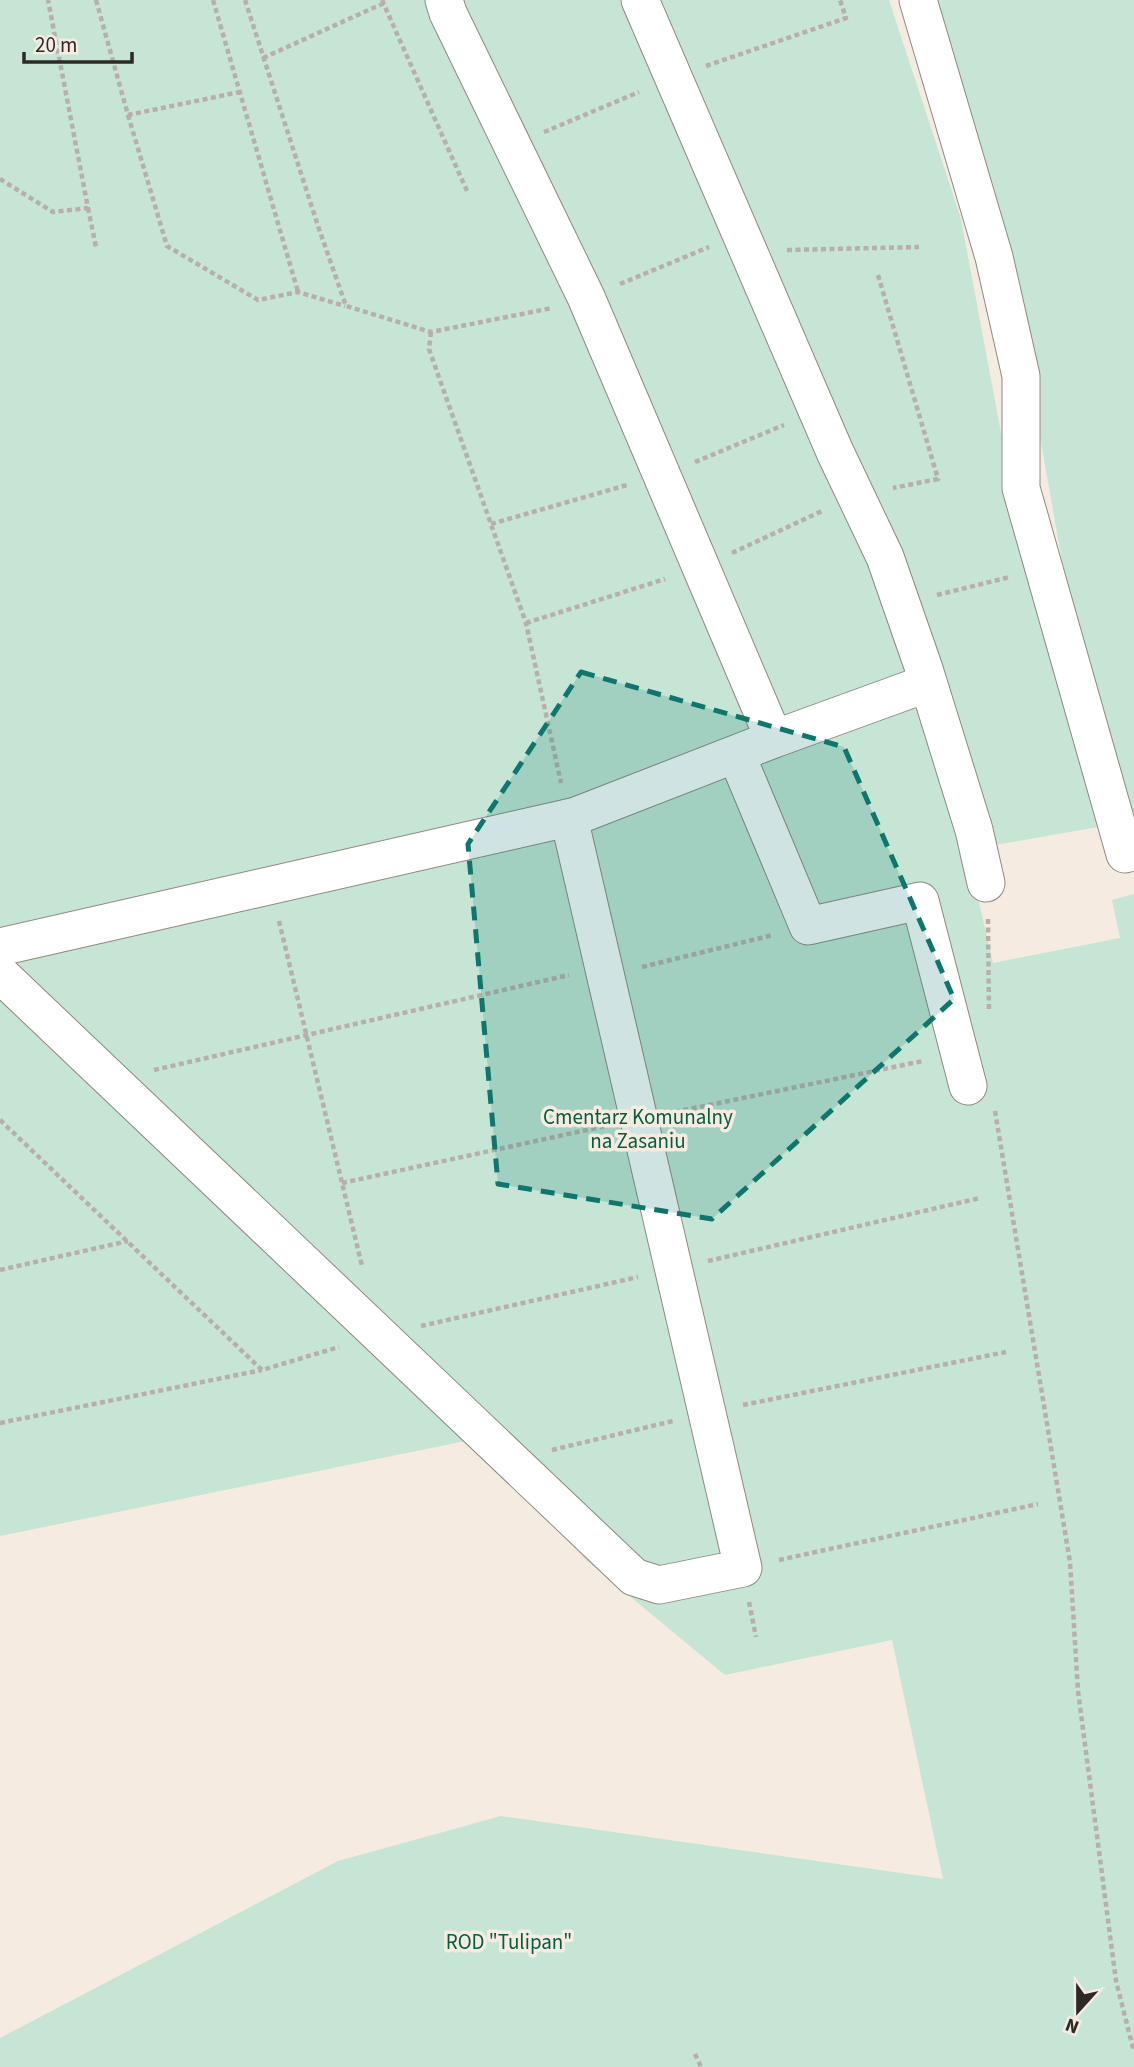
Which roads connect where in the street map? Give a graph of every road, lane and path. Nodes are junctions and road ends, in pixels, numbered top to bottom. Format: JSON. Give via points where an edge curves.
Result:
{"nodes":[{"id":1,"x":48,"y":0,"type":"edge"},
{"id":2,"x":96,"y":0,"type":"edge"},
{"id":3,"x":213,"y":0,"type":"edge"},
{"id":4,"x":245,"y":0,"type":"edge"},
{"id":5,"x":444,"y":0,"type":"edge"},
{"id":6,"x":640,"y":0,"type":"edge"},
{"id":7,"x":840,"y":0,"type":"edge"},
{"id":8,"x":918,"y":0,"type":"edge"},
{"id":9,"x":383,"y":2,"type":"edge"},
{"id":10,"x":263,"y":58,"type":"junction"},
{"id":11,"x":673,"y":77,"type":"junction"},
{"id":12,"x":240,"y":92,"type":"junction"},
{"id":13,"x":128,"y":115,"type":"junction"},
{"id":14,"x":511,"y":145,"type":"junction"},
{"id":15,"x":0,"y":179,"type":"edge"},
{"id":16,"x":467,"y":191,"type":"dead end"},
{"id":17,"x":88,"y":208,"type":"junction"},
{"id":18,"x":744,"y":243,"type":"junction"},
{"id":19,"x":96,"y":247,"type":"dead end"},
{"id":20,"x":919,"y":247,"type":"dead end"},
{"id":21,"x":878,"y":275,"type":"dead end"},
{"id":22,"x":298,"y":292,"type":"junction"},
{"id":23,"x":586,"y":297,"type":"junction"},
{"id":24,"x":346,"y":306,"type":"junction"},
{"id":25,"x":431,"y":332,"type":"junction"},
{"id":26,"x":817,"y":411,"type":"junction"},
{"id":27,"x":662,"y":475,"type":"junction"},
{"id":28,"x":856,"y":495,"type":"junction"},
{"id":29,"x":491,"y":524,"type":"junction"},
{"id":30,"x":701,"y":567,"type":"junction"},
{"id":31,"x":1014,"y":576,"type":"dead end"},
{"id":32,"x":902,"y":604,"type":"junction"},
{"id":33,"x":526,"y":624,"type":"junction"},
{"id":34,"x":928,"y":683,"type":"junction"},
{"id":35,"x":774,"y":739,"type":"junction"},
{"id":36,"x":736,"y":754,"type":"junction"},
{"id":37,"x":569,"y":818,"type":"junction"},
{"id":38,"x":1125,"y":854,"type":"dead end"},
{"id":39,"x":986,"y":883,"type":"joint"},
{"id":40,"x":270,"y":886,"type":"junction"},
{"id":41,"x":808,"y":926,"type":"junction"},
{"id":42,"x":0,"y":947,"type":"edge"},
{"id":43,"x":605,"y":972,"type":"junction"},
{"id":44,"x":0,"y":974,"type":"edge"},
{"id":45,"x":989,"y":1023,"type":"dead end"},
{"id":46,"x":307,"y":1035,"type":"junction"},
{"id":47,"x":111,"y":1080,"type":"junction"},
{"id":48,"x":974,"y":1081,"type":"junction"},
{"id":49,"x":639,"y":1119,"type":"junction"},
{"id":50,"x":0,"y":1120,"type":"edge"},
{"id":51,"x":342,"y":1183,"type":"junction"},
{"id":52,"x":128,"y":1241,"type":"junction"},
{"id":53,"x":0,"y":1270,"type":"edge"},
{"id":54,"x":364,"y":1272,"type":"dead end"},
{"id":55,"x":379,"y":1335,"type":"junction"},
{"id":56,"x":1006,"y":1352,"type":"dead end"},
{"id":57,"x":262,"y":1370,"type":"junction"},
{"id":58,"x":707,"y":1412,"type":"junction"},
{"id":59,"x":0,"y":1423,"type":"edge"},
{"id":60,"x":511,"y":1460,"type":"junction"},
{"id":61,"x":1038,"y":1504,"type":"dead end"},
{"id":62,"x":743,"y":1568,"type":"junction"},
{"id":63,"x":1134,"y":2052,"type":"edge"},
{"id":64,"x":695,"y":2053,"type":"dead end"},
{"id":65,"x":701,"y":2067,"type":"edge"}],
"edges":[{"from":1,"to":17,"type":"path"},
{"from":2,"to":13,"type":"path"},
{"from":3,"to":12,"type":"path"},
{"from":4,"to":10,"type":"path"},
{"from":5,"to":14,"type":"street"},
{"from":6,"to":11,"type":"street"},
{"from":7,"to":11,"type":"path","via":[[846,18]]},
{"from":8,"to":38,"type":"street","via":[[994,257],[1021,376],[1021,488]]},
{"from":9,"to":10,"type":"path"},
{"from":9,"to":16,"type":"path"},
{"from":10,"to":24,"type":"path"},
{"from":11,"to":14,"type":"path"},
{"from":11,"to":18,"type":"street"},
{"from":12,"to":13,"type":"path"},
{"from":12,"to":22,"type":"path"},
{"from":13,"to":22,"type":"path","via":[[167,246],[258,300]]},
{"from":14,"to":23,"type":"street"},
{"from":15,"to":17,"type":"path","via":[[53,212]]},
{"from":17,"to":19,"type":"path"},
{"from":18,"to":20,"type":"path"},
{"from":18,"to":23,"type":"path"},
{"from":18,"to":26,"type":"street"},
{"from":21,"to":28,"type":"path","via":[[938,479]]},
{"from":22,"to":24,"type":"path"},
{"from":23,"to":25,"type":"path","via":[[539,312]]},
{"from":23,"to":27,"type":"street"},
{"from":24,"to":25,"type":"path"},
{"from":25,"to":29,"type":"path","via":[[429,349]]},
{"from":26,"to":27,"type":"path"},
{"from":26,"to":28,"type":"street"},
{"from":27,"to":29,"type":"path"},
{"from":27,"to":30,"type":"street"},
{"from":28,"to":30,"type":"path"},
{"from":28,"to":32,"type":"street","via":[[886,557]]},
{"from":29,"to":33,"type":"path"},
{"from":30,"to":33,"type":"path"},
{"from":30,"to":35,"type":"street"},
{"from":31,"to":32,"type":"path"},
{"from":32,"to":34,"type":"street"},
{"from":33,"to":37,"type":"path"},
{"from":34,"to":35,"type":"street"},
{"from":34,"to":39,"type":"street"},
{"from":35,"to":36,"type":"street"},
{"from":36,"to":37,"type":"street"},
{"from":36,"to":41,"type":"street"},
{"from":37,"to":40,"type":"street"},
{"from":37,"to":43,"type":"street"},
{"from":39,"to":45,"type":"path"},
{"from":40,"to":42,"type":"street"},
{"from":40,"to":46,"type":"path"},
{"from":41,"to":43,"type":"path"},
{"from":41,"to":48,"type":"street","via":[[919,901]]},
{"from":43,"to":46,"type":"path"},
{"from":43,"to":49,"type":"street"},
{"from":44,"to":47,"type":"street"},
{"from":46,"to":47,"type":"path"},
{"from":46,"to":51,"type":"path"},
{"from":47,"to":55,"type":"street"},
{"from":48,"to":49,"type":"path"},
{"from":48,"to":63,"type":"path","via":[[1070,1562],[1079,1691],[1116,1981]]},
{"from":49,"to":51,"type":"path"},
{"from":49,"to":58,"type":"street"},
{"from":50,"to":52,"type":"path"},
{"from":51,"to":54,"type":"path"},
{"from":52,"to":53,"type":"path"},
{"from":52,"to":57,"type":"path"},
{"from":55,"to":57,"type":"path"},
{"from":55,"to":60,"type":"street"},
{"from":56,"to":58,"type":"path"},
{"from":57,"to":59,"type":"path"},
{"from":58,"to":60,"type":"path"},
{"from":58,"to":62,"type":"street"},
{"from":60,"to":62,"type":"street","via":[[634,1577],[659,1585]]},
{"from":61,"to":62,"type":"path"},
{"from":64,"to":65,"type":"path"}]}
